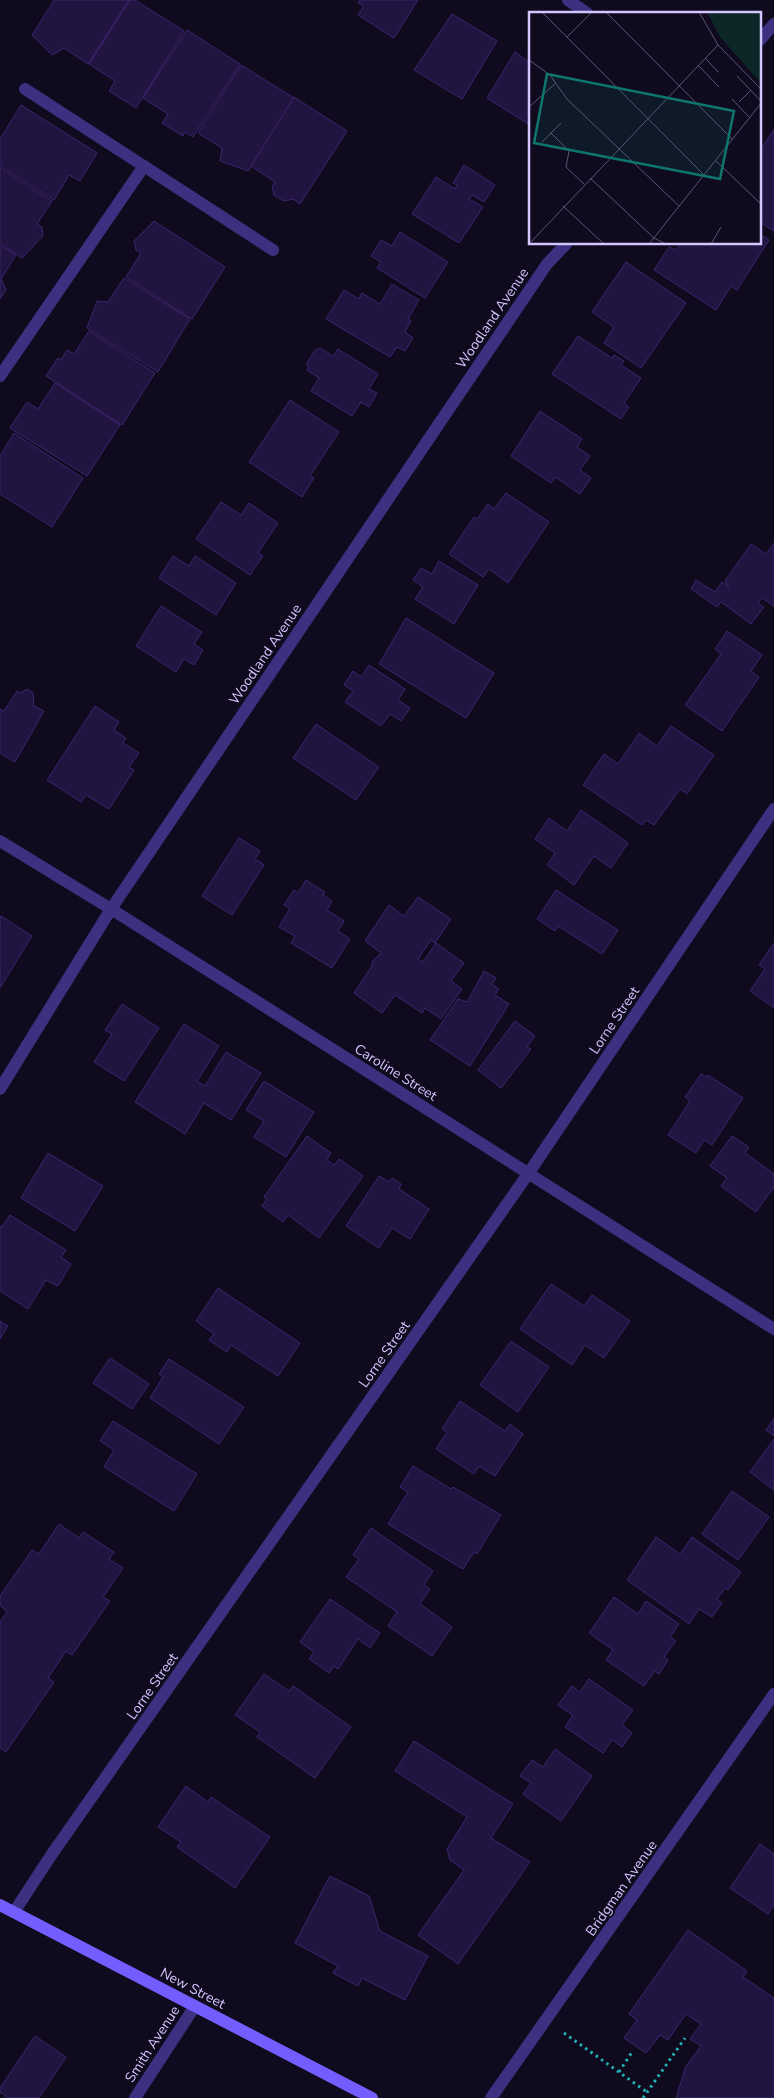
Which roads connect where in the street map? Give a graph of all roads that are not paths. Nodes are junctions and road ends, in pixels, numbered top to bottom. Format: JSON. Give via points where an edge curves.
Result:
{"nodes":[{"id":1,"x":568,"y":0,"type":"edge"},
{"id":2,"x":585,"y":12,"type":"edge"},
{"id":3,"x":774,"y":24,"type":"edge"},
{"id":4,"x":762,"y":38,"type":"edge"},
{"id":5,"x":25,"y":89,"type":"dead end"},
{"id":6,"x":144,"y":166,"type":"junction"},
{"id":7,"x":565,"y":245,"type":"edge"},
{"id":8,"x":273,"y":250,"type":"dead end"},
{"id":9,"x":0,"y":376,"type":"edge"},
{"id":10,"x":774,"y":809,"type":"edge"},
{"id":11,"x":0,"y":841,"type":"edge"},
{"id":12,"x":111,"y":909,"type":"junction"},
{"id":13,"x":0,"y":1089,"type":"edge"},
{"id":14,"x":528,"y":1174,"type":"junction"},
{"id":15,"x":774,"y":1329,"type":"edge"},
{"id":16,"x":774,"y":1694,"type":"edge"},
{"id":17,"x":0,"y":1905,"type":"edge"},
{"id":18,"x":14,"y":1912,"type":"junction"},
{"id":19,"x":195,"y":2006,"type":"junction"},
{"id":20,"x":135,"y":2098,"type":"edge"},
{"id":21,"x":372,"y":2098,"type":"edge"},
{"id":22,"x":492,"y":2098,"type":"edge"}],
"edges":[{"from":1,"to":2,"type":"street"},
{"from":3,"to":4,"type":"street"},
{"from":5,"to":6,"type":"street"},
{"from":6,"to":8,"type":"street"},
{"from":6,"to":9,"type":"street"},
{"from":7,"to":12,"type":"street","name":"Woodland Avenue","via":[[547,264]]},
{"from":10,"to":14,"type":"street","name":"Lorne Street"},
{"from":11,"to":12,"type":"street","name":"Caroline Street"},
{"from":12,"to":13,"type":"street","name":"Woodland Avenue"},
{"from":12,"to":14,"type":"street","name":"Caroline Street"},
{"from":14,"to":15,"type":"street","name":"Caroline Street"},
{"from":14,"to":18,"type":"street","name":"Lorne Street"},
{"from":16,"to":22,"type":"street","name":"Bridgman Avenue"},
{"from":17,"to":18,"type":"main road","name":"New Street"},
{"from":18,"to":19,"type":"main road","name":"New Street"},
{"from":19,"to":20,"type":"street","name":"Smith Avenue"},
{"from":19,"to":21,"type":"main road","name":"New Street"}]}
